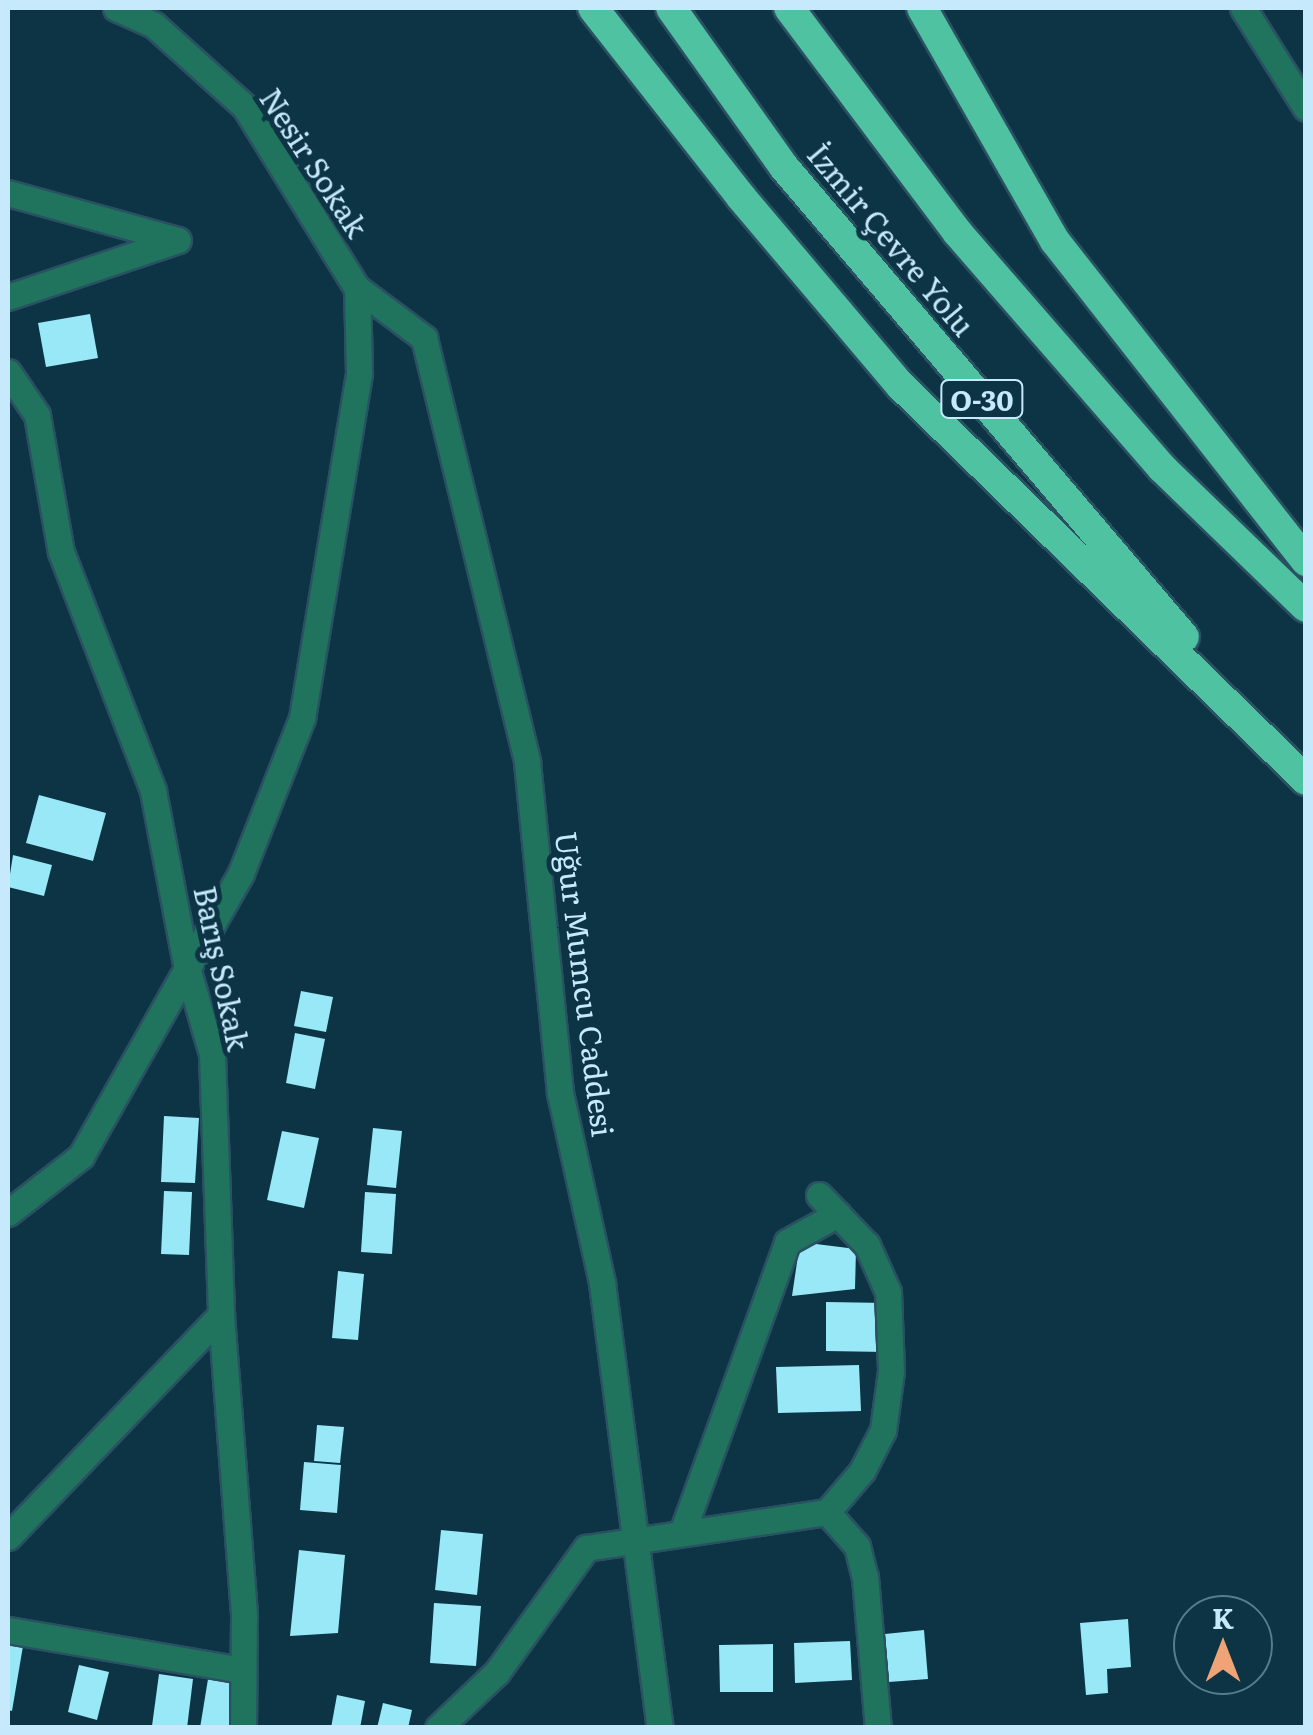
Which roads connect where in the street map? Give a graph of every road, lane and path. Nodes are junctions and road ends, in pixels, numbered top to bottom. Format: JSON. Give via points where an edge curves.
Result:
{"nodes":[{"id":1,"x":116,"y":8,"type":"edge"},
{"id":2,"x":593,"y":8,"type":"edge"},
{"id":3,"x":671,"y":8,"type":"edge"},
{"id":4,"x":789,"y":8,"type":"edge"},
{"id":5,"x":922,"y":8,"type":"edge"},
{"id":6,"x":1243,"y":8,"type":"edge"},
{"id":7,"x":1306,"y":108,"type":"edge"},
{"id":8,"x":8,"y":193,"type":"edge"},
{"id":9,"x":357,"y":288,"type":"junction"},
{"id":10,"x":8,"y":298,"type":"edge"},
{"id":11,"x":8,"y":372,"type":"edge"},
{"id":12,"x":1306,"y":562,"type":"edge"},
{"id":13,"x":1306,"y":607,"type":"edge"},
{"id":14,"x":1306,"y":780,"type":"edge"},
{"id":15,"x":186,"y":964,"type":"junction"},
{"id":16,"x":819,"y":1196,"type":"dead end"},
{"id":17,"x":8,"y":1213,"type":"edge"},
{"id":18,"x":838,"y":1214,"type":"junction"},
{"id":19,"x":221,"y":1315,"type":"junction"},
{"id":20,"x":827,"y":1512,"type":"junction"},
{"id":21,"x":683,"y":1530,"type":"junction"},
{"id":22,"x":8,"y":1536,"type":"edge"},
{"id":23,"x":640,"y":1539,"type":"junction"},
{"id":24,"x":8,"y":1630,"type":"edge"},
{"id":25,"x":243,"y":1670,"type":"junction"},
{"id":26,"x":243,"y":1728,"type":"edge"},
{"id":27,"x":438,"y":1728,"type":"edge"},
{"id":28,"x":660,"y":1728,"type":"edge"},
{"id":29,"x":878,"y":1728,"type":"edge"}],
"edges":[{"from":1,"to":9,"type":"street","name":"Nesir Sokak","via":[[154,25],[244,106]]},
{"from":2,"to":14,"type":"highway","via":[[901,386]]},
{"from":3,"to":14,"type":"highway","name":"İzmir Çevre Yolu","number":"O-30","via":[[784,167]]},
{"from":4,"to":13,"type":"highway","name":"İzmir Çevre Yolu","number":"O-30","via":[[957,232],[1162,468]]},
{"from":5,"to":12,"type":"highway","via":[[1055,241]]},
{"from":6,"to":7,"type":"street"},
{"from":8,"to":10,"type":"street","via":[[178,240]]},
{"from":9,"to":15,"type":"street","via":[[359,372],[302,718],[241,873]]},
{"from":9,"to":23,"type":"street","name":"Uğur Mumcu Caddesi","via":[[424,338],[527,762],[560,1093],[602,1283]]},
{"from":11,"to":15,"type":"street","name":"Barış Sokak","via":[[36,415],[61,552],[154,790]]},
{"from":15,"to":17,"type":"street","via":[[82,1156]]},
{"from":15,"to":19,"type":"street","name":"Barış Sokak","via":[[212,1054]]},
{"from":16,"to":18,"type":"street"},
{"from":18,"to":20,"type":"street","via":[[868,1245],[888,1292],[891,1371],[883,1430],[862,1472]]},
{"from":18,"to":21,"type":"street","via":[[787,1242]]},
{"from":19,"to":22,"type":"street"},
{"from":19,"to":25,"type":"street","name":"Barış Sokak"},
{"from":20,"to":21,"type":"street"},
{"from":20,"to":29,"type":"street","via":[[857,1546],[865,1577]]},
{"from":21,"to":23,"type":"street"},
{"from":23,"to":27,"type":"street","via":[[586,1548],[497,1672]]},
{"from":23,"to":28,"type":"street","name":"Uğur Mumcu Caddesi"},
{"from":24,"to":25,"type":"street"},
{"from":25,"to":26,"type":"street","name":"Barış Sokak"}]}
